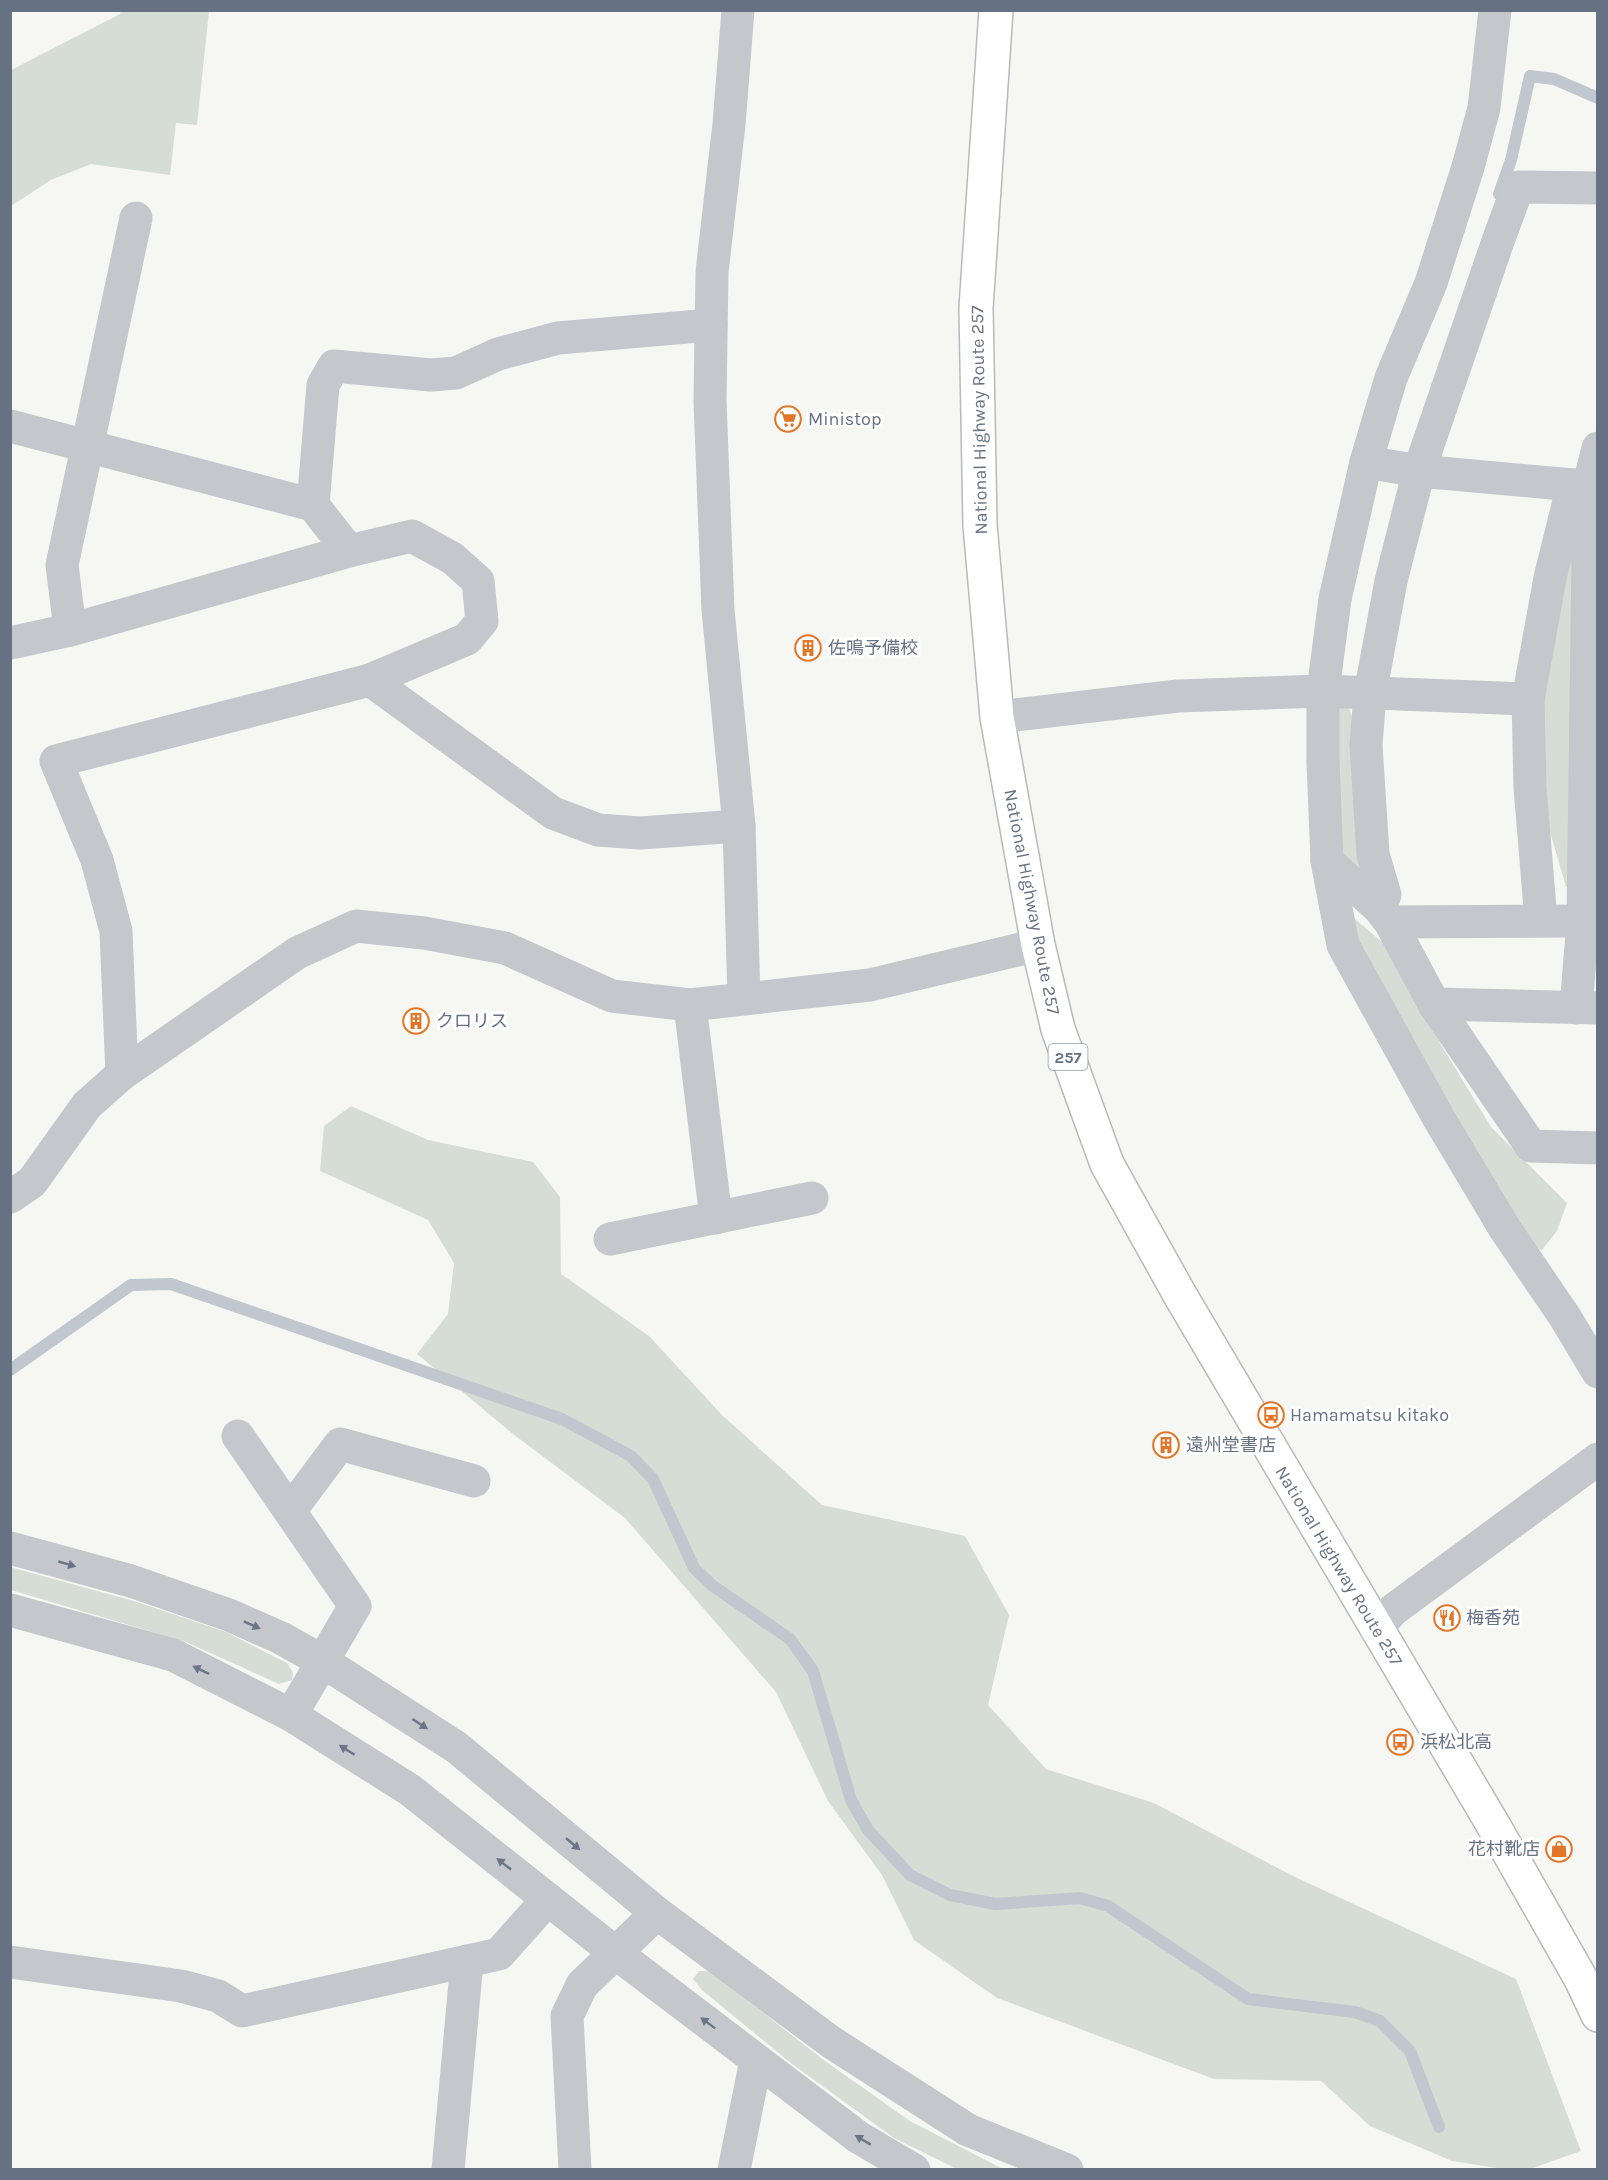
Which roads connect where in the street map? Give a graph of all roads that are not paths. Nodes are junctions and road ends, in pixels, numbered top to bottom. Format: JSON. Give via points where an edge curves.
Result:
{"nodes":[{"id":1,"x":738,"y":10,"type":"edge"},
{"id":2,"x":996,"y":10,"type":"edge"},
{"id":3,"x":1495,"y":10,"type":"edge"},
{"id":4,"x":1598,"y":188,"type":"edge"},
{"id":5,"x":136,"y":218,"type":"dead end"},
{"id":6,"x":711,"y":325,"type":"junction"},
{"id":7,"x":10,"y":426,"type":"edge"},
{"id":8,"x":88,"y":447,"type":"junction"},
{"id":9,"x":1598,"y":448,"type":"edge"},
{"id":10,"x":1366,"y":462,"type":"junction"},
{"id":11,"x":1419,"y":471,"type":"junction"},
{"id":12,"x":1581,"y":484,"type":"junction"},
{"id":13,"x":313,"y":505,"type":"junction"},
{"id":14,"x":349,"y":551,"type":"junction"},
{"id":15,"x":70,"y":630,"type":"junction"},
{"id":16,"x":10,"y":643,"type":"edge"},
{"id":17,"x":370,"y":680,"type":"junction"},
{"id":18,"x":1323,"y":691,"type":"junction"},
{"id":19,"x":1370,"y":694,"type":"junction"},
{"id":20,"x":1528,"y":699,"type":"junction"},
{"id":21,"x":997,"y":717,"type":"junction"},
{"id":22,"x":739,"y":826,"type":"junction"},
{"id":23,"x":1327,"y":861,"type":"junction"},
{"id":24,"x":1384,"y":915,"type":"junction"},
{"id":25,"x":1541,"y":920,"type":"junction"},
{"id":26,"x":1590,"y":921,"type":"edge"},
{"id":27,"x":1038,"y":945,"type":"junction"},
{"id":28,"x":744,"y":998,"type":"junction"},
{"id":29,"x":1434,"y":1004,"type":"junction"},
{"id":30,"x":690,"y":1005,"type":"junction"},
{"id":31,"x":1587,"y":1008,"type":"edge"},
{"id":32,"x":122,"y":1074,"type":"junction"},
{"id":33,"x":1598,"y":1148,"type":"edge"},
{"id":34,"x":10,"y":1197,"type":"edge"},
{"id":35,"x":812,"y":1198,"type":"dead end"},
{"id":36,"x":716,"y":1218,"type":"junction"},
{"id":37,"x":610,"y":1239,"type":"dead end"},
{"id":38,"x":1598,"y":1372,"type":"edge"},
{"id":39,"x":238,"y":1436,"type":"dead end"},
{"id":40,"x":1598,"y":1459,"type":"edge"},
{"id":41,"x":474,"y":1481,"type":"dead end"},
{"id":42,"x":290,"y":1511,"type":"junction"},
{"id":43,"x":10,"y":1548,"type":"edge"},
{"id":44,"x":10,"y":1610,"type":"edge"},
{"id":45,"x":1376,"y":1629,"type":"junction"},
{"id":46,"x":322,"y":1661,"type":"junction"},
{"id":47,"x":291,"y":1715,"type":"junction"},
{"id":48,"x":548,"y":1899,"type":"junction"},
{"id":49,"x":657,"y":1913,"type":"junction"},
{"id":50,"x":617,"y":1954,"type":"junction"},
{"id":51,"x":467,"y":1961,"type":"junction"},
{"id":52,"x":10,"y":1962,"type":"edge"},
{"id":53,"x":1598,"y":2015,"type":"edge"},
{"id":54,"x":756,"y":2060,"type":"junction"},
{"id":55,"x":448,"y":2169,"type":"edge"},
{"id":56,"x":574,"y":2169,"type":"edge"},
{"id":57,"x":734,"y":2169,"type":"edge"},
{"id":58,"x":914,"y":2169,"type":"edge"},
{"id":59,"x":1067,"y":2169,"type":"edge"}],
"edges":[{"from":1,"to":6,"type":"street","via":[[712,272]]},
{"from":2,"to":21,"type":"highway","name":"National Highway Route 257","number":"257","via":[[976,308],[980,525]]},
{"from":3,"to":10,"type":"street","via":[[1484,108],[1468,167],[1431,283],[1391,378]]},
{"from":4,"to":11,"type":"street","via":[[1518,187]]},
{"from":5,"to":8,"type":"street"},
{"from":6,"to":13,"type":"street","via":[[558,338],[498,354],[456,373],[430,375],[334,366],[323,385]]},
{"from":6,"to":22,"type":"street","via":[[718,610]]},
{"from":7,"to":8,"type":"street"},
{"from":8,"to":13,"type":"street"},
{"from":8,"to":15,"type":"street","via":[[62,565]]},
{"from":9,"to":12,"type":"street"},
{"from":10,"to":11,"type":"street"},
{"from":10,"to":18,"type":"street","via":[[1335,599]]},
{"from":11,"to":12,"type":"street"},
{"from":11,"to":19,"type":"street","via":[[1391,581]]},
{"from":12,"to":20,"type":"street","via":[[1550,578]]},
{"from":12,"to":26,"type":"street"},
{"from":13,"to":14,"type":"street"},
{"from":14,"to":15,"type":"street"},
{"from":14,"to":17,"type":"street","via":[[412,536],[452,558],[478,581],[482,621],[467,639]]},
{"from":15,"to":16,"type":"street"},
{"from":17,"to":22,"type":"street","via":[[553,813],[597,830],[640,833]]},
{"from":17,"to":32,"type":"street","via":[[56,761],[97,860],[116,931]]},
{"from":18,"to":19,"type":"street"},
{"from":18,"to":21,"type":"street","via":[[1178,696]]},
{"from":18,"to":23,"type":"street"},
{"from":19,"to":20,"type":"street"},
{"from":19,"to":24,"type":"street","via":[[1365,745],[1373,854],[1385,895]]},
{"from":20,"to":25,"type":"street","via":[[1530,789]]},
{"from":21,"to":27,"type":"highway","name":"National Highway Route 257","number":"257"},
{"from":22,"to":28,"type":"street"},
{"from":23,"to":24,"type":"street"},
{"from":23,"to":38,"type":"street","via":[[1343,945],[1438,1117]]},
{"from":24,"to":25,"type":"street"},
{"from":24,"to":29,"type":"street"},
{"from":25,"to":26,"type":"street"},
{"from":26,"to":31,"type":"street"},
{"from":27,"to":28,"type":"street","via":[[870,985]]},
{"from":27,"to":45,"type":"highway","name":"National Highway Route 257","number":"257","via":[[1058,1029],[1107,1164]]},
{"from":28,"to":30,"type":"street"},
{"from":29,"to":31,"type":"street"},
{"from":29,"to":33,"type":"street","via":[[1531,1146]]},
{"from":30,"to":32,"type":"street","via":[[612,996],[505,948],[424,933],[356,926],[297,952]]},
{"from":30,"to":36,"type":"street"},
{"from":32,"to":34,"type":"street","via":[[87,1105],[32,1182]]},
{"from":35,"to":36,"type":"street"},
{"from":36,"to":37,"type":"street"},
{"from":39,"to":42,"type":"street"},
{"from":40,"to":45,"type":"street","via":[[1393,1610]]},
{"from":41,"to":42,"type":"street","via":[[340,1444]]},
{"from":42,"to":46,"type":"street","via":[[355,1605]]},
{"from":43,"to":46,"type":"street","one_way":true,"via":[[131,1581],[229,1615]]},
{"from":47,"to":44,"type":"street","one_way":true,"via":[[172,1656]]},
{"from":45,"to":53,"type":"highway","name":"National Highway Route 257","number":"257","via":[[1575,1968]]},
{"from":46,"to":47,"type":"street"},
{"from":46,"to":49,"type":"street","one_way":true,"via":[[456,1747]]},
{"from":48,"to":47,"type":"street","one_way":true,"via":[[410,1790]]},
{"from":48,"to":50,"type":"street"},
{"from":48,"to":51,"type":"street","via":[[499,1954]]},
{"from":49,"to":50,"type":"street"},
{"from":49,"to":59,"type":"street","via":[[831,2042],[968,2130]]},
{"from":54,"to":50,"type":"street","one_way":true},
{"from":50,"to":56,"type":"street","via":[[582,1985],[567,2016]]},
{"from":51,"to":52,"type":"street","via":[[242,2012],[218,1996],[181,1986]]},
{"from":51,"to":55,"type":"street"},
{"from":54,"to":57,"type":"street"},
{"from":58,"to":54,"type":"street","one_way":true,"via":[[858,2137]]}]}
